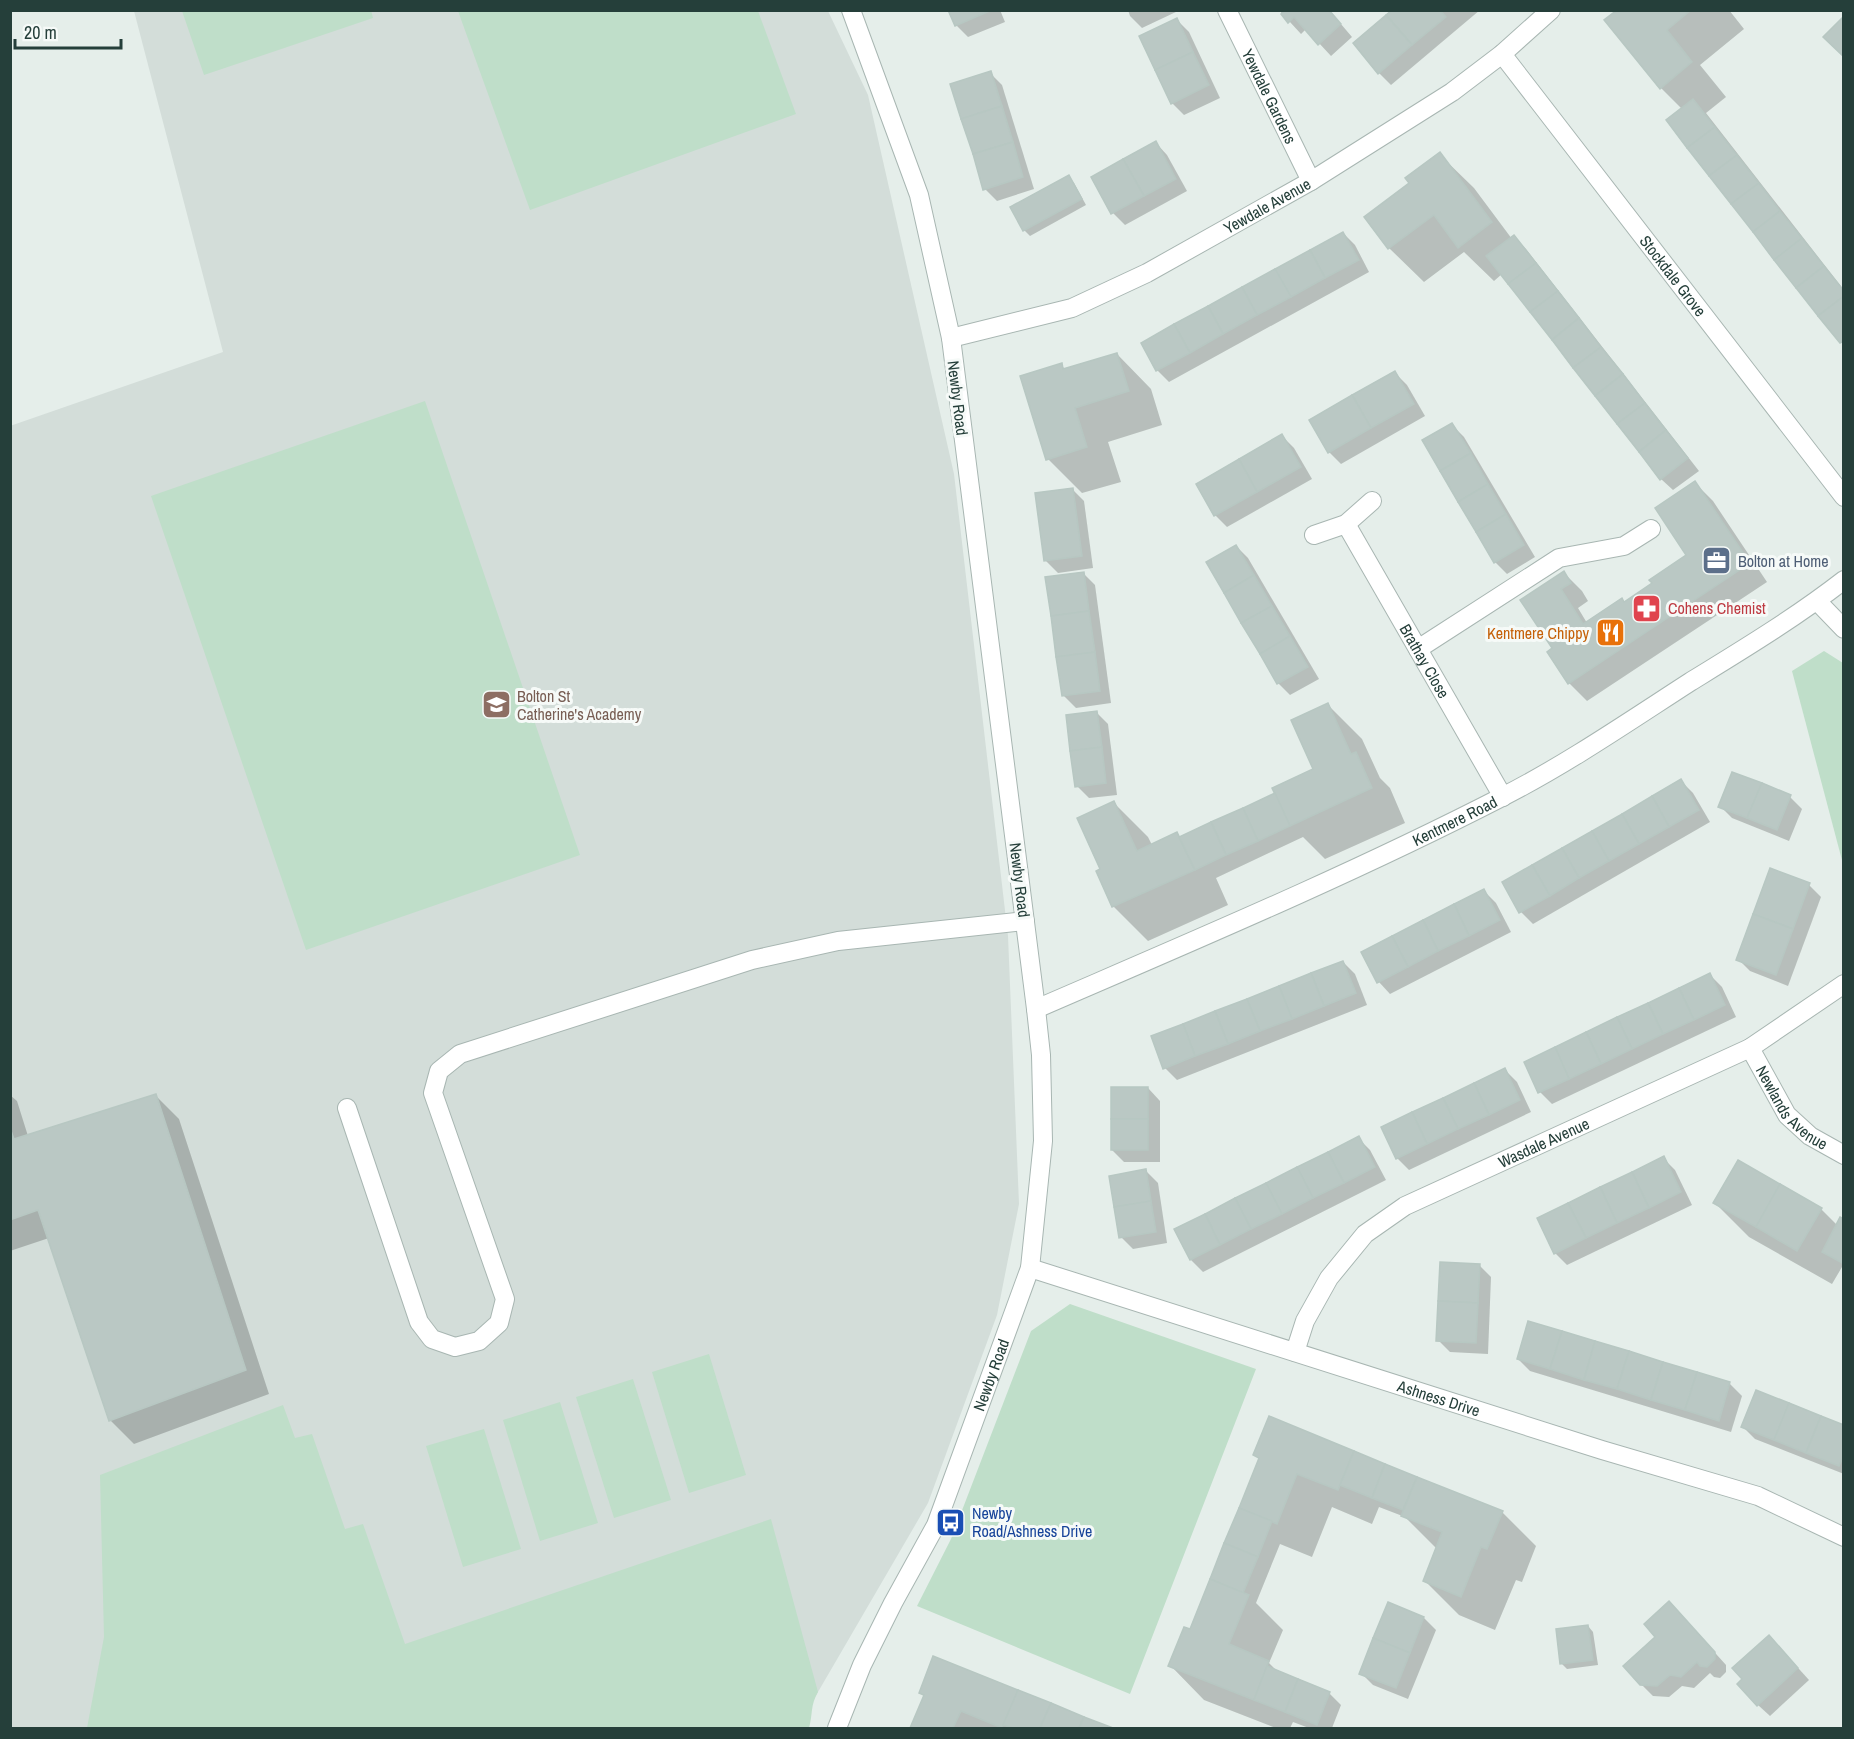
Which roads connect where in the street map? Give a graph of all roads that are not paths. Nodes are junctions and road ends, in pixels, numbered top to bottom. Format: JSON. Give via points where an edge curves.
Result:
{"nodes":[{"id":1,"x":851,"y":10,"type":"edge"},
{"id":2,"x":1227,"y":10,"type":"edge"},
{"id":3,"x":1551,"y":10,"type":"edge"},
{"id":4,"x":1502,"y":54,"type":"junction"},
{"id":5,"x":1311,"y":181,"type":"junction"},
{"id":6,"x":951,"y":338,"type":"junction"},
{"id":7,"x":1844,"y":497,"type":"edge"},
{"id":8,"x":1372,"y":501,"type":"dead end"},
{"id":9,"x":1346,"y":524,"type":"junction"},
{"id":10,"x":1651,"y":529,"type":"dead end"},
{"id":11,"x":1314,"y":535,"type":"dead end"},
{"id":12,"x":1844,"y":580,"type":"edge"},
{"id":13,"x":1817,"y":601,"type":"junction"},
{"id":14,"x":1844,"y":629,"type":"edge"},
{"id":15,"x":1418,"y":649,"type":"junction"},
{"id":16,"x":1503,"y":797,"type":"junction"},
{"id":17,"x":1025,"y":921,"type":"junction"},
{"id":18,"x":1844,"y":984,"type":"edge"},
{"id":19,"x":1036,"y":1009,"type":"junction"},
{"id":20,"x":1750,"y":1048,"type":"junction"},
{"id":21,"x":347,"y":1108,"type":"dead end"},
{"id":22,"x":1844,"y":1155,"type":"edge"},
{"id":23,"x":1030,"y":1268,"type":"junction"},
{"id":24,"x":1295,"y":1352,"type":"junction"},
{"id":25,"x":1844,"y":1537,"type":"edge"},
{"id":26,"x":837,"y":1728,"type":"edge"}],
"edges":[{"from":1,"to":6,"type":"street","name":"Newby Road","via":[[919,195]]},
{"from":2,"to":5,"type":"street","name":"Yewdale Gardens"},
{"from":3,"to":4,"type":"street","name":"Yewdale Avenue"},
{"from":4,"to":5,"type":"street","name":"Yewdale Avenue","via":[[1452,92]]},
{"from":4,"to":7,"type":"street","name":"Stockdale Grove"},
{"from":5,"to":6,"type":"street","name":"Yewdale Avenue","via":[[1147,273],[1072,308]]},
{"from":6,"to":17,"type":"street","name":"Newby Road"},
{"from":8,"to":9,"type":"street"},
{"from":9,"to":11,"type":"street"},
{"from":9,"to":15,"type":"street","name":"Brathay Close"},
{"from":10,"to":15,"type":"street","via":[[1624,546],[1559,558]]},
{"from":12,"to":13,"type":"street","name":"Kentmere Road"},
{"from":13,"to":14,"type":"street"},
{"from":13,"to":16,"type":"street","name":"Kentmere Road"},
{"from":15,"to":16,"type":"street","name":"Brathay Close"},
{"from":16,"to":19,"type":"street","name":"Kentmere Road","via":[[1311,889]]},
{"from":17,"to":19,"type":"street","name":"Newby Road"},
{"from":17,"to":21,"type":"street","via":[[838,941],[752,960],[460,1054],[439,1071],[433,1093],[504,1299],[499,1323],[479,1341],[455,1347],[432,1339],[418,1322]]},
{"from":18,"to":20,"type":"street","name":"Wasdale Avenue"},
{"from":19,"to":23,"type":"street","name":"Newby Road","via":[[1043,1141]]},
{"from":20,"to":22,"type":"street","name":"Newlands Avenue","via":[[1787,1115],[1810,1136]]},
{"from":20,"to":24,"type":"street","name":"Wasdale Avenue","via":[[1405,1206],[1381,1222],[1365,1234],[1329,1278],[1305,1321]]},
{"from":23,"to":24,"type":"street","name":"Ashness Drive"},
{"from":23,"to":26,"type":"street","name":"Newby Road","via":[[936,1525],[862,1665]]},
{"from":24,"to":25,"type":"street","name":"Ashness Drive","via":[[1758,1496]]}]}
